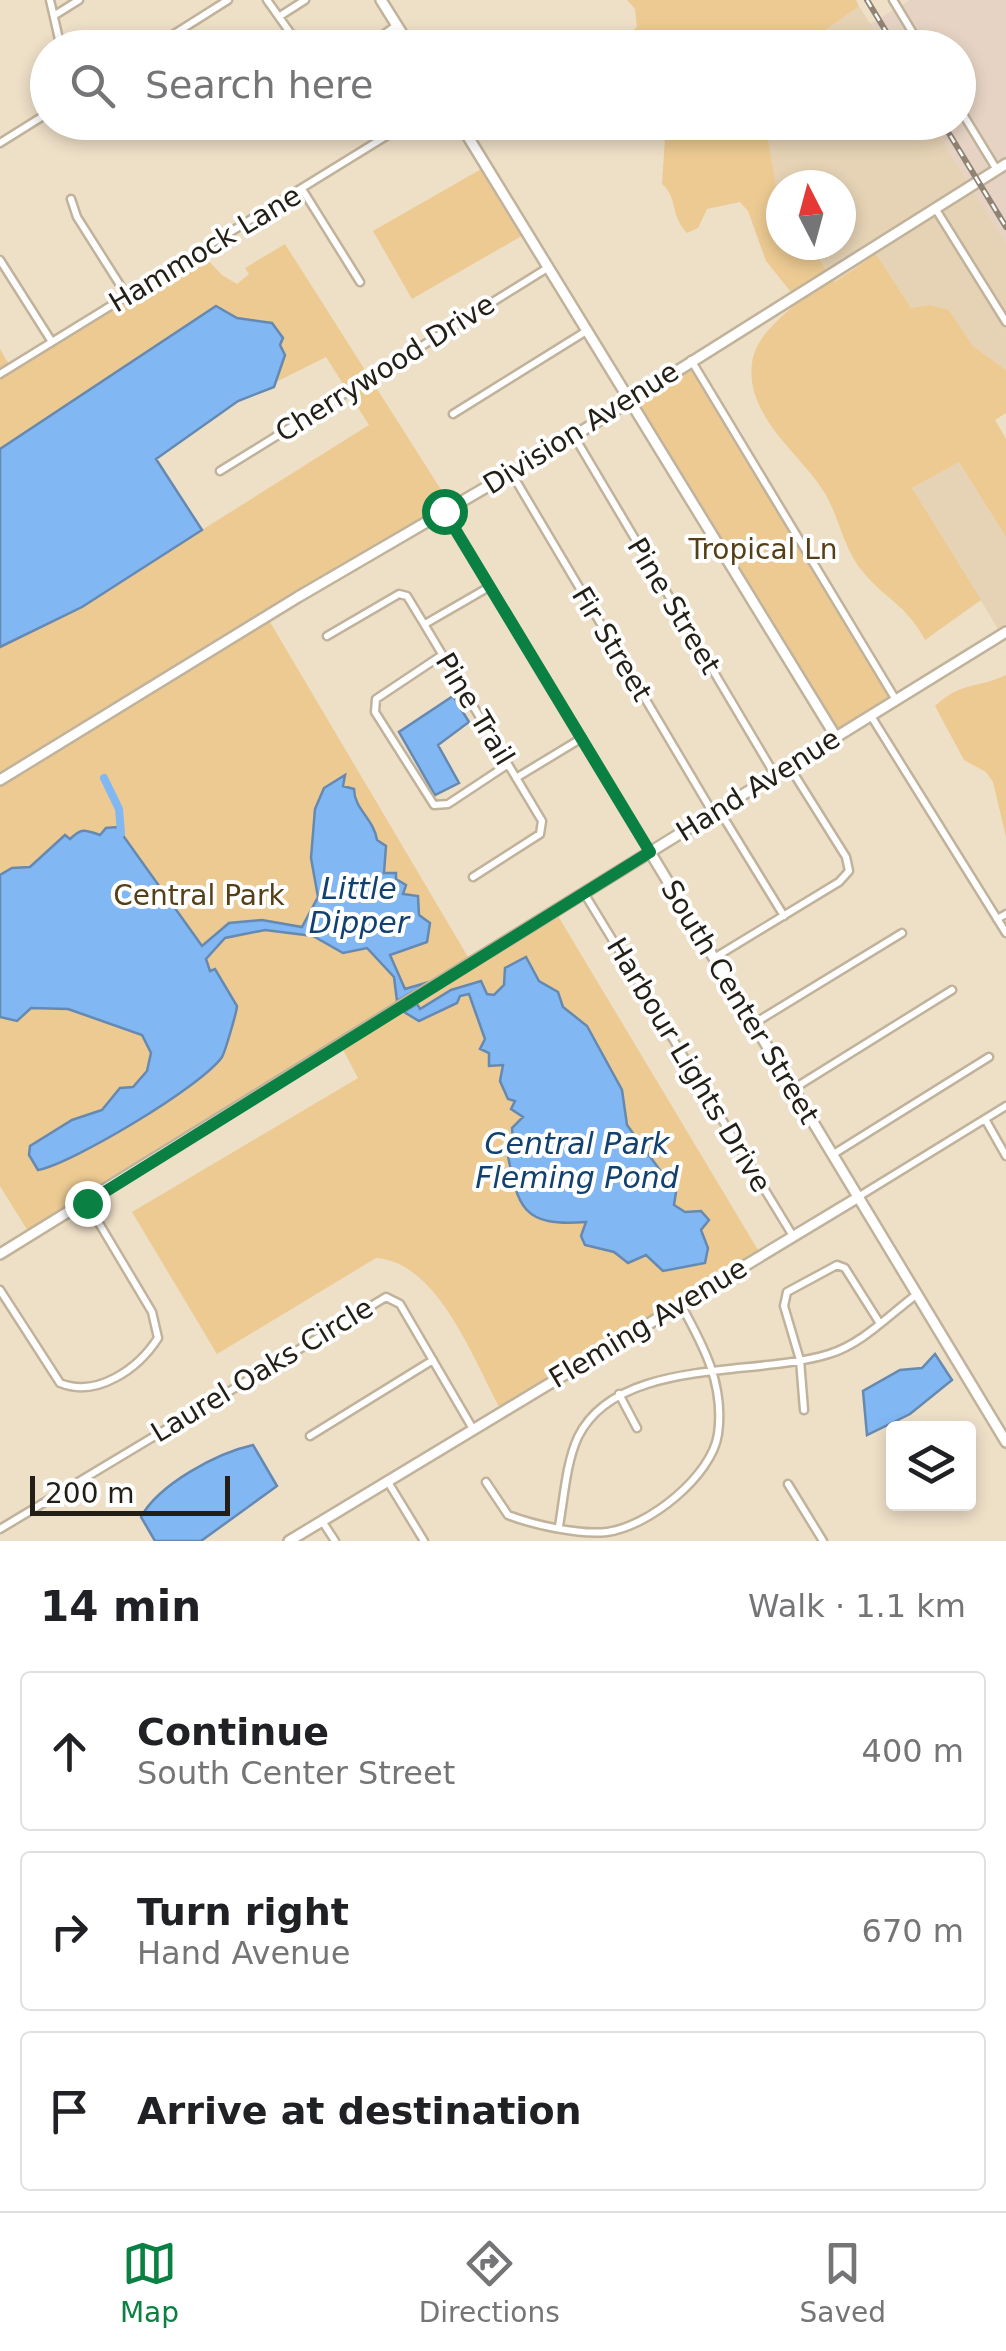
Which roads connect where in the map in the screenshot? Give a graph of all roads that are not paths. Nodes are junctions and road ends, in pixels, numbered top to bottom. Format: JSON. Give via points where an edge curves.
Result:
{"nodes":[{"id":1,"x":50,"y":0,"type":"edge"},
{"id":2,"x":79,"y":0,"type":"edge"},
{"id":3,"x":228,"y":0,"type":"edge"},
{"id":4,"x":267,"y":0,"type":"edge"},
{"id":5,"x":305,"y":0,"type":"edge"},
{"id":6,"x":894,"y":0,"type":"edge"},
{"id":7,"x":384,"y":1,"type":"edge"},
{"id":8,"x":56,"y":15,"type":"junction"},
{"id":9,"x":280,"y":16,"type":"junction"},
{"id":10,"x":397,"y":26,"type":"junction"},
{"id":11,"x":58,"y":30,"type":"edge"},
{"id":12,"x":180,"y":30,"type":"edge"},
{"id":13,"x":289,"y":30,"type":"edge"},
{"id":14,"x":391,"y":30,"type":"edge"},
{"id":15,"x":400,"y":30,"type":"edge"},
{"id":16,"x":912,"y":30,"type":"edge"},
{"id":17,"x":30,"y":125,"type":"edge"},
{"id":18,"x":976,"y":131,"type":"edge"},
{"id":19,"x":381,"y":140,"type":"edge"},
{"id":20,"x":471,"y":140,"type":"edge"},
{"id":21,"x":0,"y":144,"type":"edge"},
{"id":22,"x":1002,"y":167,"type":"edge"},
{"id":23,"x":302,"y":190,"type":"junction"},
{"id":24,"x":72,"y":198,"type":"dead end"},
{"id":25,"x":935,"y":207,"type":"junction"},
{"id":26,"x":0,"y":260,"type":"edge"},
{"id":27,"x":550,"y":266,"type":"junction"},
{"id":28,"x":360,"y":282,"type":"dead end"},
{"id":29,"x":127,"y":296,"type":"junction"},
{"id":30,"x":1006,"y":322,"type":"edge"},
{"id":31,"x":589,"y":329,"type":"junction"},
{"id":32,"x":52,"y":342,"type":"junction"},
{"id":33,"x":690,"y":359,"type":"junction"},
{"id":34,"x":0,"y":374,"type":"edge"},
{"id":35,"x":631,"y":398,"type":"junction"},
{"id":36,"x":453,"y":414,"type":"dead end"},
{"id":37,"x":574,"y":436,"type":"junction"},
{"id":38,"x":220,"y":471,"type":"dead end"},
{"id":39,"x":512,"y":474,"type":"junction"},
{"id":40,"x":444,"y":511,"type":"junction"},
{"id":41,"x":489,"y":587,"type":"junction"},
{"id":42,"x":424,"y":624,"type":"junction"},
{"id":43,"x":1006,"y":632,"type":"edge"},
{"id":44,"x":327,"y":636,"type":"dead end"},
{"id":45,"x":442,"y":655,"type":"junction"},
{"id":46,"x":896,"y":700,"type":"junction"},
{"id":47,"x":870,"y":716,"type":"junction"},
{"id":48,"x":836,"y":737,"type":"junction"},
{"id":49,"x":582,"y":738,"type":"junction"},
{"id":50,"x":508,"y":765,"type":"junction"},
{"id":51,"x":789,"y":766,"type":"junction"},
{"id":52,"x":775,"y":775,"type":"junction"},
{"id":53,"x":516,"y":778,"type":"junction"},
{"id":54,"x":0,"y":780,"type":"edge"},
{"id":55,"x":716,"y":812,"type":"junction"},
{"id":56,"x":650,"y":852,"type":"junction"},
{"id":57,"x":472,"y":877,"type":"dead end"},
{"id":58,"x":584,"y":893,"type":"junction"},
{"id":59,"x":1006,"y":914,"type":"edge"},
{"id":60,"x":784,"y":916,"type":"junction"},
{"id":61,"x":998,"y":919,"type":"junction"},
{"id":62,"x":1006,"y":933,"type":"edge"},
{"id":63,"x":902,"y":934,"type":"dead end"},
{"id":64,"x":712,"y":959,"type":"junction"},
{"id":65,"x":952,"y":990,"type":"dead end"},
{"id":66,"x":752,"y":1024,"type":"junction"},
{"id":67,"x":989,"y":1057,"type":"dead end"},
{"id":68,"x":792,"y":1090,"type":"junction"},
{"id":69,"x":1006,"y":1106,"type":"edge"},
{"id":70,"x":985,"y":1119,"type":"junction"},
{"id":71,"x":832,"y":1154,"type":"junction"},
{"id":72,"x":1006,"y":1156,"type":"edge"},
{"id":73,"x":857,"y":1198,"type":"junction"},
{"id":74,"x":87,"y":1203,"type":"junction"},
{"id":75,"x":794,"y":1236,"type":"junction"},
{"id":76,"x":0,"y":1254,"type":"edge"},
{"id":77,"x":0,"y":1290,"type":"edge"},
{"id":78,"x":916,"y":1295,"type":"junction"},
{"id":79,"x":680,"y":1302,"type":"junction"},
{"id":80,"x":879,"y":1322,"type":"junction"},
{"id":81,"x":433,"y":1360,"type":"junction"},
{"id":82,"x":800,"y":1360,"type":"junction"},
{"id":83,"x":715,"y":1374,"type":"junction"},
{"id":84,"x":619,"y":1394,"type":"junction"},
{"id":85,"x":804,"y":1410,"type":"dead end"},
{"id":86,"x":637,"y":1428,"type":"dead end"},
{"id":87,"x":474,"y":1430,"type":"junction"},
{"id":88,"x":310,"y":1436,"type":"dead end"},
{"id":89,"x":1006,"y":1442,"type":"edge"},
{"id":90,"x":388,"y":1482,"type":"junction"},
{"id":91,"x":486,"y":1482,"type":"dead end"},
{"id":92,"x":788,"y":1484,"type":"dead end"},
{"id":93,"x":322,"y":1521,"type":"junction"},
{"id":94,"x":560,"y":1526,"type":"junction"},
{"id":95,"x":0,"y":1529,"type":"edge"},
{"id":96,"x":289,"y":1541,"type":"edge"},
{"id":97,"x":334,"y":1541,"type":"edge"},
{"id":98,"x":424,"y":1541,"type":"edge"},
{"id":99,"x":824,"y":1541,"type":"edge"}],
"edges":[{"from":1,"to":8,"type":"street"},
{"from":2,"to":8,"type":"street"},
{"from":3,"to":12,"type":"street"},
{"from":4,"to":9,"type":"street"},
{"from":5,"to":9,"type":"street"},
{"from":6,"to":16,"type":"street"},
{"from":7,"to":10,"type":"street"},
{"from":8,"to":11,"type":"street"},
{"from":9,"to":13,"type":"street"},
{"from":10,"to":14,"type":"street"},
{"from":10,"to":15,"type":"street"},
{"from":17,"to":21,"type":"street"},
{"from":18,"to":22,"type":"street"},
{"from":19,"to":23,"type":"street","name":"Hammock Lane"},
{"from":20,"to":27,"type":"street"},
{"from":22,"to":25,"type":"street","name":"Division Avenue"},
{"from":23,"to":28,"type":"street"},
{"from":23,"to":29,"type":"street","name":"Hammock Lane"},
{"from":24,"to":29,"type":"street"},
{"from":25,"to":30,"type":"street"},
{"from":25,"to":33,"type":"street","name":"Division Avenue"},
{"from":26,"to":32,"type":"street"},
{"from":27,"to":31,"type":"street"},
{"from":27,"to":38,"type":"street","name":"Cherrywood Drive"},
{"from":29,"to":32,"type":"street","name":"Hammock Lane"},
{"from":31,"to":35,"type":"street"},
{"from":31,"to":36,"type":"street"},
{"from":32,"to":34,"type":"street","name":"Hammock Lane"},
{"from":33,"to":35,"type":"street","name":"Division Avenue"},
{"from":33,"to":46,"type":"street"},
{"from":35,"to":37,"type":"street","name":"Division Avenue"},
{"from":35,"to":48,"type":"street"},
{"from":37,"to":39,"type":"street","name":"Division Avenue"},
{"from":37,"to":52,"type":"street","name":"Pine Street"},
{"from":39,"to":40,"type":"street","name":"Division Avenue"},
{"from":39,"to":55,"type":"street","name":"Fir Street"},
{"from":40,"to":41,"type":"street","name":"South Center Street"},
{"from":40,"to":54,"type":"street","name":"Division Avenue"},
{"from":41,"to":42,"type":"street"},
{"from":41,"to":49,"type":"street","name":"South Center Street"},
{"from":42,"to":44,"type":"street","name":"Pine Trail","via":[[399,594]]},
{"from":42,"to":45,"type":"street","name":"Pine Trail"},
{"from":43,"to":46,"type":"street","name":"Hand Avenue"},
{"from":45,"to":50,"type":"street","name":"Pine Trail"},
{"from":45,"to":50,"type":"street","via":[[376,699],[375,712],[434,805],[448,804]]},
{"from":46,"to":47,"type":"street","name":"Hand Avenue"},
{"from":47,"to":48,"type":"street","name":"Hand Avenue"},
{"from":47,"to":61,"type":"street"},
{"from":48,"to":51,"type":"street","name":"Hand Avenue"},
{"from":49,"to":53,"type":"street"},
{"from":49,"to":56,"type":"street","name":"South Center Street"},
{"from":50,"to":53,"type":"street","name":"Pine Trail"},
{"from":51,"to":52,"type":"street","name":"Hand Avenue"},
{"from":51,"to":60,"type":"street","via":[[850,871]]},
{"from":52,"to":55,"type":"street","name":"Hand Avenue"},
{"from":53,"to":57,"type":"street","name":"Pine Trail","via":[[542,821],[540,834]]},
{"from":55,"to":56,"type":"street","name":"Hand Avenue"},
{"from":55,"to":60,"type":"street","name":"Fir Street"},
{"from":56,"to":58,"type":"street","name":"Hand Avenue"},
{"from":56,"to":64,"type":"street","name":"South Center Street"},
{"from":58,"to":74,"type":"street","name":"Hand Avenue"},
{"from":58,"to":75,"type":"street","name":"Harbour Lights Drive"},
{"from":59,"to":61,"type":"street"},
{"from":60,"to":64,"type":"street"},
{"from":61,"to":62,"type":"street"},
{"from":63,"to":66,"type":"street"},
{"from":64,"to":66,"type":"street","name":"South Center Street"},
{"from":65,"to":68,"type":"street"},
{"from":66,"to":68,"type":"street","name":"South Center Street"},
{"from":67,"to":71,"type":"street"},
{"from":68,"to":71,"type":"street","name":"South Center Street"},
{"from":69,"to":70,"type":"street","name":"Fleming Avenue"},
{"from":70,"to":72,"type":"street"},
{"from":70,"to":73,"type":"street","name":"Fleming Avenue"},
{"from":71,"to":73,"type":"street","name":"South Center Street"},
{"from":73,"to":75,"type":"street","name":"Fleming Avenue"},
{"from":73,"to":78,"type":"street","name":"South Center Street"},
{"from":74,"to":76,"type":"street","name":"Hand Avenue"},
{"from":74,"to":77,"type":"street","via":[[152,1312],[158,1338],[148,1353],[95,1386],[75,1389],[60,1382]]},
{"from":75,"to":79,"type":"street","name":"Fleming Avenue"},
{"from":78,"to":80,"type":"street"},
{"from":78,"to":89,"type":"street","name":"South Center Street"},
{"from":79,"to":83,"type":"street"},
{"from":79,"to":87,"type":"street","name":"Fleming Avenue"},
{"from":80,"to":82,"type":"street","via":[[842,1350]]},
{"from":80,"to":82,"type":"street","via":[[845,1268],[830,1266],[783,1298]]},
{"from":81,"to":87,"type":"street","name":"Laurel Oaks Circle"},
{"from":81,"to":88,"type":"street"},
{"from":81,"to":95,"type":"street","name":"Laurel Oaks Circle","via":[[400,1304],[380,1298]]},
{"from":82,"to":83,"type":"street"},
{"from":82,"to":85,"type":"street"},
{"from":83,"to":84,"type":"street","via":[[650,1382]]},
{"from":83,"to":94,"type":"street","via":[[718,1440],[698,1478],[625,1528]]},
{"from":84,"to":86,"type":"street"},
{"from":84,"to":94,"type":"street","via":[[591,1416],[577,1439]]},
{"from":87,"to":90,"type":"street","name":"Fleming Avenue"},
{"from":90,"to":93,"type":"street","name":"Fleming Avenue"},
{"from":90,"to":98,"type":"street"},
{"from":91,"to":94,"type":"street","via":[[508,1515]]},
{"from":92,"to":99,"type":"street"},
{"from":93,"to":96,"type":"street","name":"Fleming Avenue"},
{"from":93,"to":97,"type":"street"}]}
